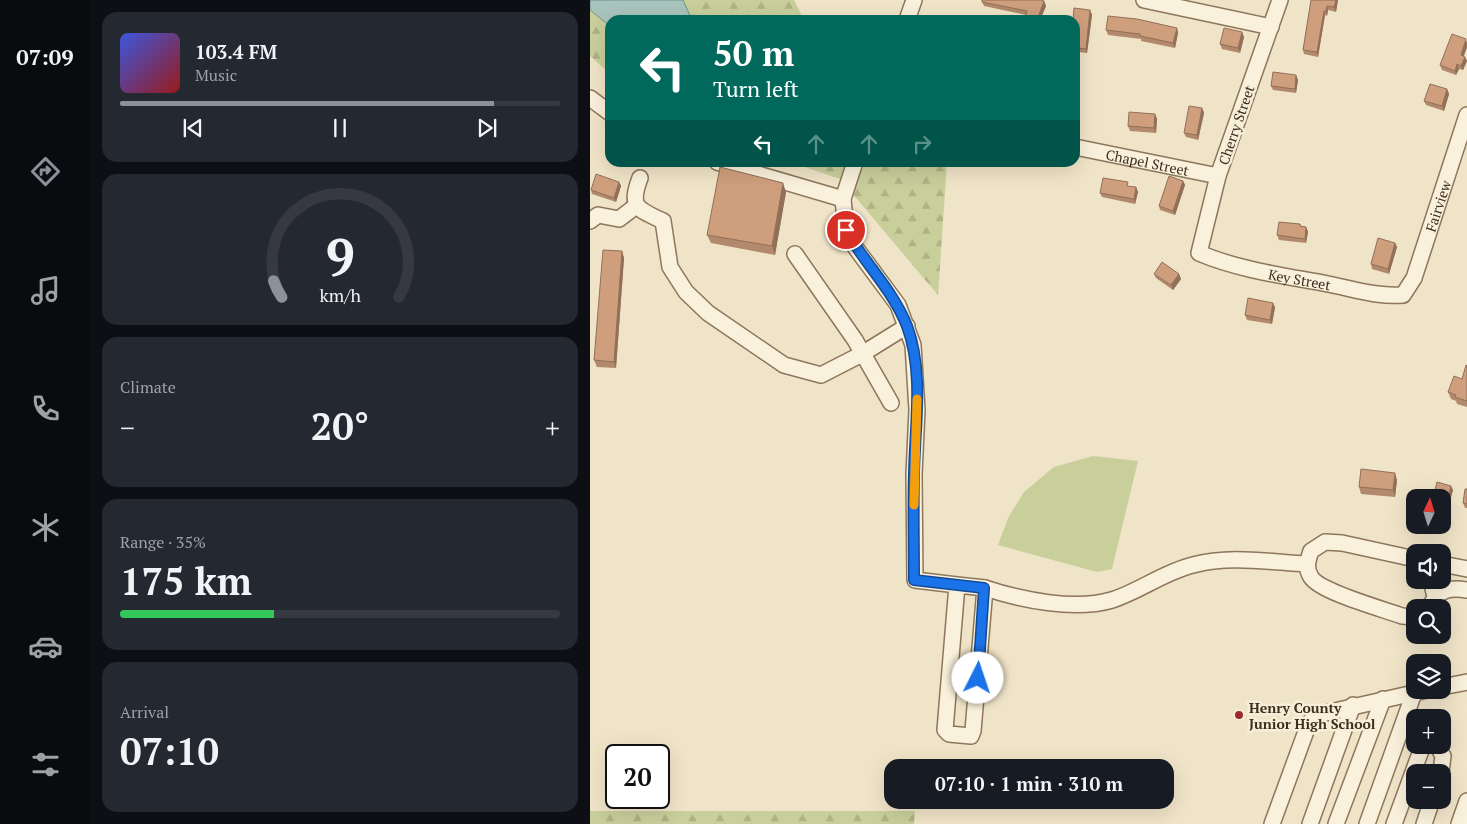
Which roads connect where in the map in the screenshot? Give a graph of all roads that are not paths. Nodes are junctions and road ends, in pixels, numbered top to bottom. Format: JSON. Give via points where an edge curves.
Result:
{"nodes":[{"id":1,"x":914,"y":0,"type":"edge"},
{"id":2,"x":1144,"y":0,"type":"edge"},
{"id":3,"x":1280,"y":0,"type":"edge"},
{"id":4,"x":909,"y":15,"type":"edge"},
{"id":5,"x":1271,"y":27,"type":"junction"},
{"id":6,"x":590,"y":98,"type":"edge"},
{"id":7,"x":605,"y":109,"type":"edge"},
{"id":8,"x":1467,"y":115,"type":"edge"},
{"id":9,"x":1080,"y":148,"type":"edge"},
{"id":10,"x":734,"y":167,"type":"edge"},
{"id":11,"x":854,"y":167,"type":"edge"},
{"id":12,"x":1218,"y":176,"type":"junction"},
{"id":13,"x":640,"y":178,"type":"dead end"},
{"id":14,"x":844,"y":199,"type":"junction"},
{"id":15,"x":636,"y":206,"type":"junction"},
{"id":16,"x":590,"y":221,"type":"edge"},
{"id":17,"x":1199,"y":252,"type":"joint"},
{"id":18,"x":795,"y":254,"type":"dead end"},
{"id":19,"x":1403,"y":295,"type":"joint"},
{"id":20,"x":907,"y":326,"type":"junction"},
{"id":21,"x":862,"y":354,"type":"junction"},
{"id":22,"x":891,"y":403,"type":"dead end"},
{"id":23,"x":1406,"y":557,"type":"edge"},
{"id":24,"x":1307,"y":564,"type":"junction"},
{"id":25,"x":1451,"y":566,"type":"edge"},
{"id":26,"x":1467,"y":569,"type":"edge"},
{"id":27,"x":957,"y":585,"type":"junction"},
{"id":28,"x":984,"y":588,"type":"junction"},
{"id":29,"x":1466,"y":591,"type":"edge"},
{"id":30,"x":1435,"y":599,"type":"edge"},
{"id":31,"x":1406,"y":616,"type":"edge"},
{"id":32,"x":1467,"y":682,"type":"edge"},
{"id":33,"x":1451,"y":685,"type":"edge"},
{"id":34,"x":1406,"y":694,"type":"edge"},
{"id":35,"x":1383,"y":699,"type":"junction"},
{"id":36,"x":1417,"y":699,"type":"edge"},
{"id":37,"x":1353,"y":705,"type":"junction"},
{"id":38,"x":1420,"y":754,"type":"edge"},
{"id":39,"x":1467,"y":801,"type":"edge"},
{"id":40,"x":1429,"y":809,"type":"edge"},
{"id":41,"x":1272,"y":824,"type":"edge"},
{"id":42,"x":1310,"y":824,"type":"edge"},
{"id":43,"x":1336,"y":824,"type":"edge"},
{"id":44,"x":1367,"y":824,"type":"edge"},
{"id":45,"x":1394,"y":824,"type":"edge"},
{"id":46,"x":1424,"y":824,"type":"edge"},
{"id":47,"x":1460,"y":824,"type":"edge"}],
"edges":[{"from":1,"to":4,"type":"street"},
{"from":2,"to":5,"type":"street"},
{"from":3,"to":5,"type":"street","name":"Cherry Street"},
{"from":5,"to":12,"type":"street","name":"Cherry Street"},
{"from":6,"to":7,"type":"street"},
{"from":8,"to":19,"type":"street","name":"Fairview","via":[[1414,278]]},
{"from":9,"to":12,"type":"street","name":"Chapel Street"},
{"from":10,"to":14,"type":"street"},
{"from":11,"to":14,"type":"street"},
{"from":12,"to":17,"type":"street","name":"Cherry Street"},
{"from":13,"to":15,"type":"street","via":[[634,195]]},
{"from":14,"to":20,"type":"street","via":[[846,230],[898,305]]},
{"from":15,"to":16,"type":"street","via":[[619,219],[598,215]]},
{"from":15,"to":21,"type":"street","via":[[662,221],[670,267],[686,292],[708,313],[784,365],[821,375]]},
{"from":17,"to":19,"type":"street","name":"Key Street","via":[[1220,262],[1274,274],[1384,296]]},
{"from":18,"to":21,"type":"street"},
{"from":20,"to":21,"type":"street"},
{"from":20,"to":27,"type":"street","via":[[916,372],[914,580]]},
{"from":21,"to":22,"type":"street"},
{"from":23,"to":24,"type":"street","via":[[1324,542],[1311,551]]},
{"from":24,"to":28,"type":"street","via":[[1230,559],[1194,564],[1165,574],[1113,600],[1078,606],[1002,594]]},
{"from":24,"to":31,"type":"street","via":[[1311,577],[1322,587]]},
{"from":25,"to":26,"type":"street"},
{"from":27,"to":28,"type":"street"},
{"from":27,"to":28,"type":"street","via":[[945,730],[949,734],[971,736],[974,731]]},
{"from":29,"to":30,"type":"street","via":[[1444,590]]},
{"from":32,"to":33,"type":"street"},
{"from":34,"to":35,"type":"street"},
{"from":35,"to":37,"type":"street"},
{"from":35,"to":43,"type":"street"},
{"from":36,"to":44,"type":"street"},
{"from":37,"to":41,"type":"street","via":[[1321,712],[1309,723]]},
{"from":37,"to":42,"type":"street"},
{"from":38,"to":45,"type":"street"},
{"from":39,"to":47,"type":"street"},
{"from":40,"to":46,"type":"street"}]}
